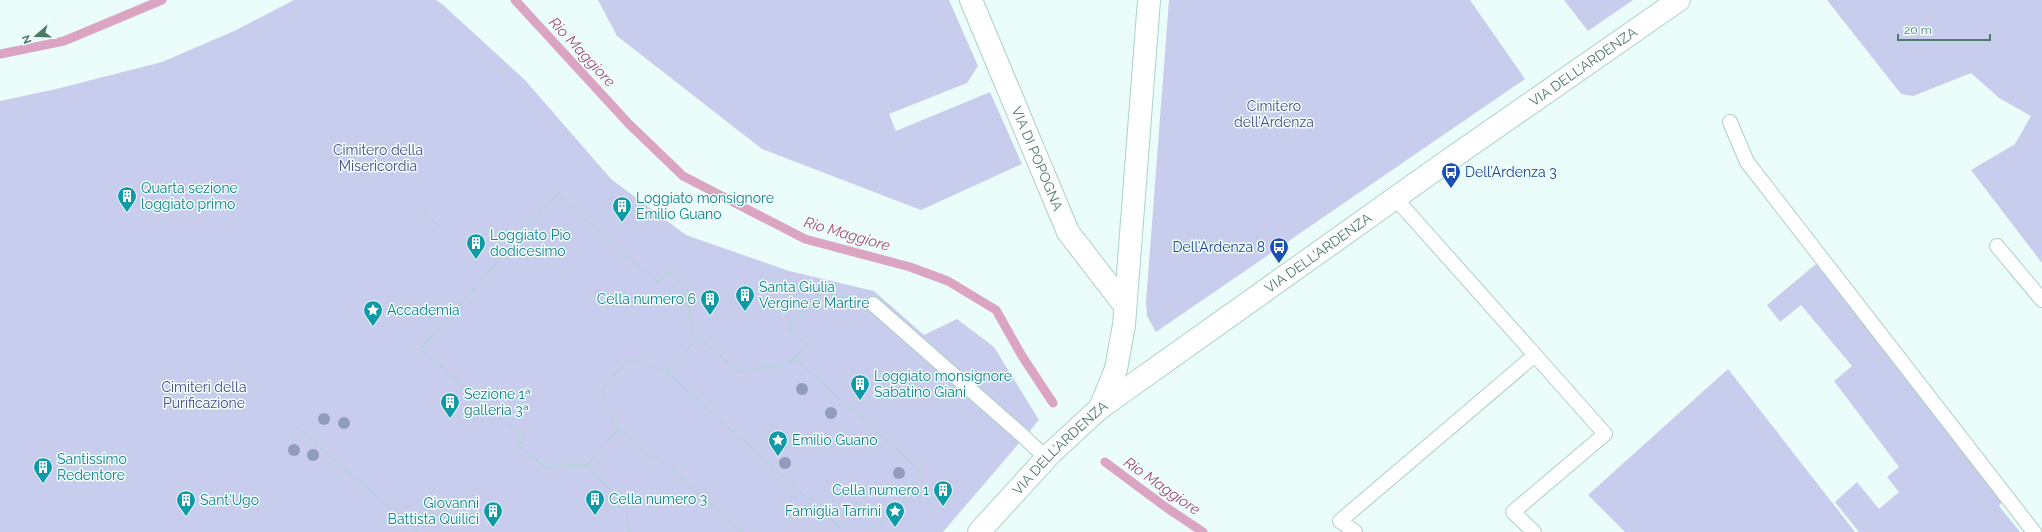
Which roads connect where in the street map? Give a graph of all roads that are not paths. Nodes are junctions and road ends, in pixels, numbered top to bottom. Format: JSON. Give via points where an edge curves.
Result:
{"nodes":[{"id":1,"x":971,"y":0,"type":"edge"},
{"id":2,"x":1149,"y":0,"type":"edge"},
{"id":3,"x":1679,"y":0,"type":"edge"},
{"id":4,"x":1730,"y":122,"type":"dead end"},
{"id":5,"x":1395,"y":198,"type":"junction"},
{"id":6,"x":1997,"y":246,"type":"dead end"},
{"id":7,"x":2042,"y":300,"type":"edge"},
{"id":8,"x":873,"y":304,"type":"road end"},
{"id":9,"x":1125,"y":306,"type":"junction"},
{"id":10,"x":1535,"y":355,"type":"junction"},
{"id":11,"x":1100,"y":408,"type":"junction"},
{"id":12,"x":1049,"y":456,"type":"junction"},
{"id":13,"x":979,"y":532,"type":"edge"},
{"id":14,"x":1355,"y":532,"type":"edge"},
{"id":15,"x":1534,"y":532,"type":"edge"},
{"id":16,"x":2034,"y":532,"type":"edge"}],
"edges":[{"from":1,"to":9,"type":"main road","name":"VIA DI POPOGNA","via":[[1068,232]]},
{"from":2,"to":9,"type":"main road"},
{"from":3,"to":5,"type":"main road","name":"VIA DELL'ARDENZA"},
{"from":4,"to":16,"type":"lane","via":[[1746,162]]},
{"from":5,"to":10,"type":"lane"},
{"from":5,"to":11,"type":"main road","name":"VIA DELL'ARDENZA"},
{"from":6,"to":7,"type":"lane"},
{"from":8,"to":12,"type":"lane"},
{"from":9,"to":11,"type":"main road","via":[[1116,369]]},
{"from":10,"to":14,"type":"lane","via":[[1340,521]]},
{"from":10,"to":15,"type":"lane","via":[[1605,434],[1513,512]]},
{"from":11,"to":12,"type":"main road","name":"VIA DELL'ARDENZA"},
{"from":12,"to":13,"type":"main road","name":"VIA DELL'ARDENZA"}]}
